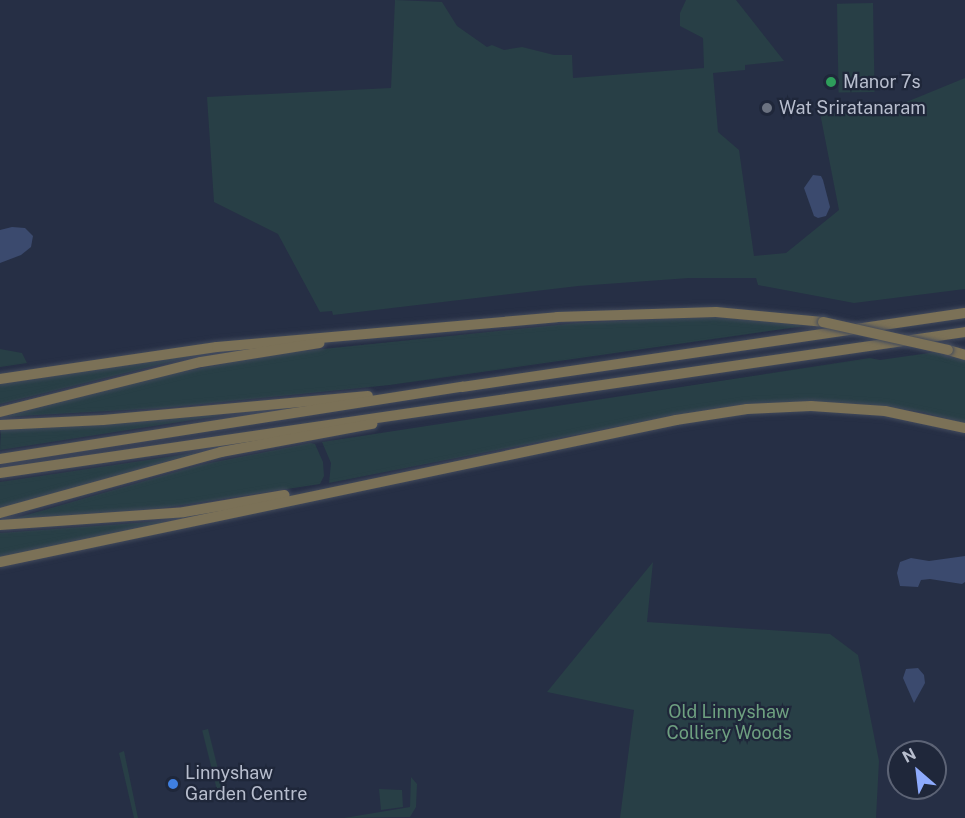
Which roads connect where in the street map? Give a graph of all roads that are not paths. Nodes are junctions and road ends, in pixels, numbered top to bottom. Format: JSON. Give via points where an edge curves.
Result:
{"nodes":[{"id":1,"x":965,"y":313,"type":"edge"},
{"id":2,"x":965,"y":332,"type":"edge"},
{"id":3,"x":381,"y":333,"type":"junction"},
{"id":4,"x":965,"y":355,"type":"edge"},
{"id":5,"x":0,"y":379,"type":"edge"},
{"id":6,"x":462,"y":387,"type":"junction"},
{"id":7,"x":461,"y":407,"type":"junction"},
{"id":8,"x":0,"y":412,"type":"edge"},
{"id":9,"x":0,"y":425,"type":"edge"},
{"id":10,"x":965,"y":428,"type":"edge"},
{"id":11,"x":0,"y":459,"type":"edge"},
{"id":12,"x":486,"y":460,"type":"junction"},
{"id":13,"x":0,"y":473,"type":"edge"},
{"id":14,"x":0,"y":513,"type":"edge"},
{"id":15,"x":0,"y":525,"type":"edge"},
{"id":16,"x":0,"y":562,"type":"edge"}],
"edges":[{"from":1,"to":6,"type":"highway"},
{"from":2,"to":7,"type":"highway"},
{"from":3,"to":4,"type":"highway","bridge":true,"via":[[557,317],[716,312],[823,322]]},
{"from":3,"to":5,"type":"highway","via":[[175,352]]},
{"from":3,"to":8,"type":"highway","via":[[201,362]]},
{"from":6,"to":9,"type":"highway","via":[[103,420]]},
{"from":6,"to":11,"type":"highway"},
{"from":7,"to":13,"type":"highway"},
{"from":7,"to":14,"type":"highway","via":[[221,452]]},
{"from":10,"to":12,"type":"highway","via":[[885,411],[811,406],[747,409]]},
{"from":12,"to":15,"type":"highway","via":[[184,512]]},
{"from":12,"to":16,"type":"highway"}]}
